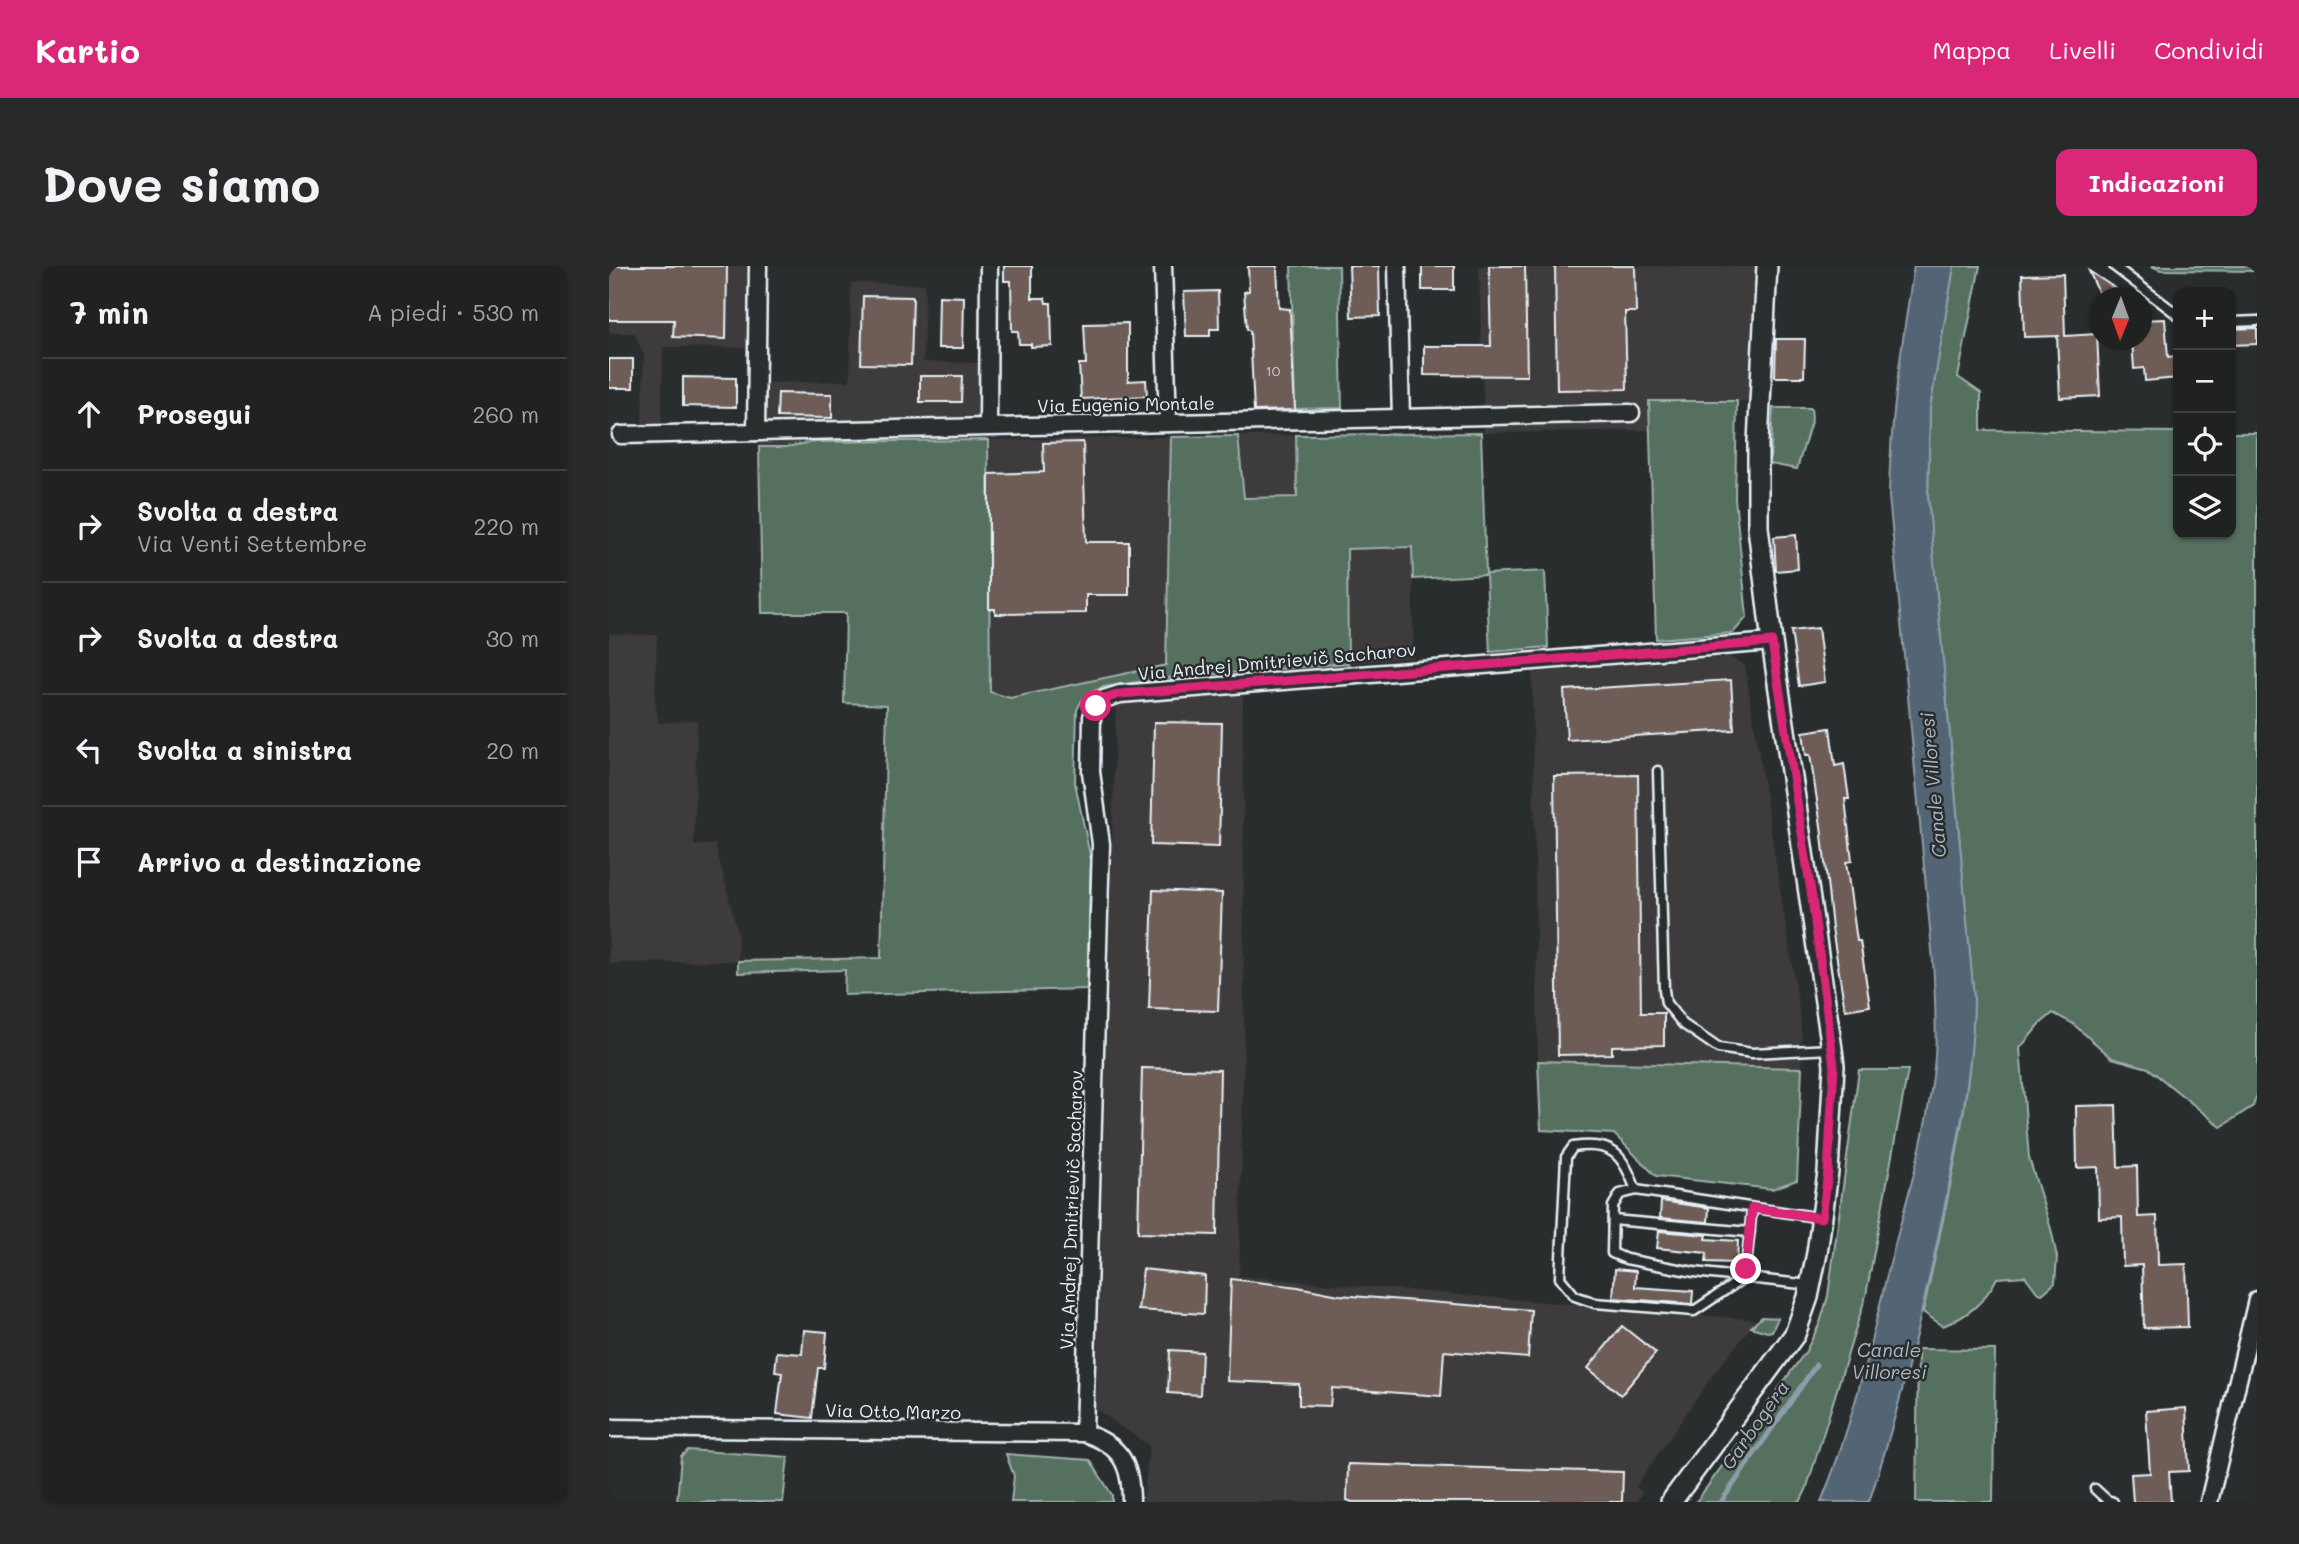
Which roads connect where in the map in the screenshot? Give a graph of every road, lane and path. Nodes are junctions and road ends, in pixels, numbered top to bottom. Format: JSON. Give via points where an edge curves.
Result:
{"nodes":[{"id":1,"x":758,"y":266,"type":"edge"},
{"id":2,"x":989,"y":266,"type":"edge"},
{"id":3,"x":1163,"y":266,"type":"edge"},
{"id":4,"x":1397,"y":266,"type":"edge"},
{"id":5,"x":1767,"y":266,"type":"edge"},
{"id":6,"x":2114,"y":266,"type":"edge"},
{"id":7,"x":2173,"y":311,"type":"edge"},
{"id":8,"x":2257,"y":321,"type":"edge"},
{"id":9,"x":2236,"y":322,"type":"edge"},
{"id":10,"x":1631,"y":413,"type":"dead end"},
{"id":11,"x":1401,"y":418,"type":"junction"},
{"id":12,"x":1168,"y":423,"type":"junction"},
{"id":13,"x":988,"y":427,"type":"junction"},
{"id":14,"x":756,"y":432,"type":"junction"},
{"id":15,"x":621,"y":435,"type":"dead end"},
{"id":16,"x":1772,"y":642,"type":"junction"},
{"id":17,"x":1658,"y":771,"type":"dead end"},
{"id":18,"x":1832,"y":1049,"type":"junction"},
{"id":19,"x":1636,"y":1190,"type":"junction"},
{"id":20,"x":1752,"y":1208,"type":"junction"},
{"id":21,"x":1822,"y":1218,"type":"junction"},
{"id":22,"x":1613,"y":1220,"type":"junction"},
{"id":23,"x":1750,"y":1232,"type":"junction"},
{"id":24,"x":1745,"y":1277,"type":"junction"},
{"id":25,"x":1810,"y":1285,"type":"junction"},
{"id":26,"x":2257,"y":1300,"type":"edge"},
{"id":27,"x":609,"y":1428,"type":"edge"},
{"id":28,"x":1084,"y":1433,"type":"junction"},
{"id":29,"x":2095,"y":1489,"type":"dead end"},
{"id":30,"x":1131,"y":1502,"type":"edge"},
{"id":31,"x":1671,"y":1502,"type":"edge"},
{"id":32,"x":2113,"y":1502,"type":"edge"},
{"id":33,"x":2209,"y":1502,"type":"edge"}],
"edges":[{"from":1,"to":14,"type":"street"},
{"from":2,"to":13,"type":"street"},
{"from":3,"to":12,"type":"street"},
{"from":4,"to":11,"type":"street"},
{"from":5,"to":16,"type":"street","via":[[1756,486]]},
{"from":6,"to":7,"type":"lane"},
{"from":8,"to":9,"type":"lane"},
{"from":10,"to":11,"type":"street","name":"Via Eugenio Montale"},
{"from":11,"to":12,"type":"street","name":"Via Eugenio Montale"},
{"from":12,"to":13,"type":"street","name":"Via Eugenio Montale"},
{"from":13,"to":14,"type":"street","name":"Via Eugenio Montale"},
{"from":14,"to":15,"type":"street","name":"Via Eugenio Montale"},
{"from":16,"to":18,"type":"street"},
{"from":16,"to":28,"type":"street","name":"Via Andrej Dmitrievič Sacharov","via":[[1120,694],[1096,706],[1091,772],[1101,844]]},
{"from":17,"to":18,"type":"lane","via":[[1667,1003],[1683,1024],[1718,1048],[1752,1053]]},
{"from":18,"to":21,"type":"street","via":[[1830,1151]]},
{"from":19,"to":20,"type":"lane"},
{"from":19,"to":22,"type":"lane","via":[[1620,1194],[1613,1206]]},
{"from":19,"to":24,"type":"lane","via":[[1619,1155],[1605,1146],[1573,1147],[1566,1157],[1560,1278],[1575,1296],[1595,1303],[1694,1311]]},
{"from":20,"to":21,"type":"lane"},
{"from":20,"to":23,"type":"lane"},
{"from":21,"to":25,"type":"street"},
{"from":22,"to":23,"type":"lane"},
{"from":22,"to":24,"type":"lane","via":[[1612,1252],[1626,1259]]},
{"from":23,"to":24,"type":"lane"},
{"from":24,"to":25,"type":"lane"},
{"from":25,"to":31,"type":"street","via":[[1795,1334]]},
{"from":26,"to":33,"type":"street"},
{"from":27,"to":28,"type":"street","name":"Via Otto Marzo"},
{"from":28,"to":30,"type":"street","name":"Via Otto Marzo","via":[[1117,1450],[1127,1465]]},
{"from":29,"to":32,"type":"lane"}]}
